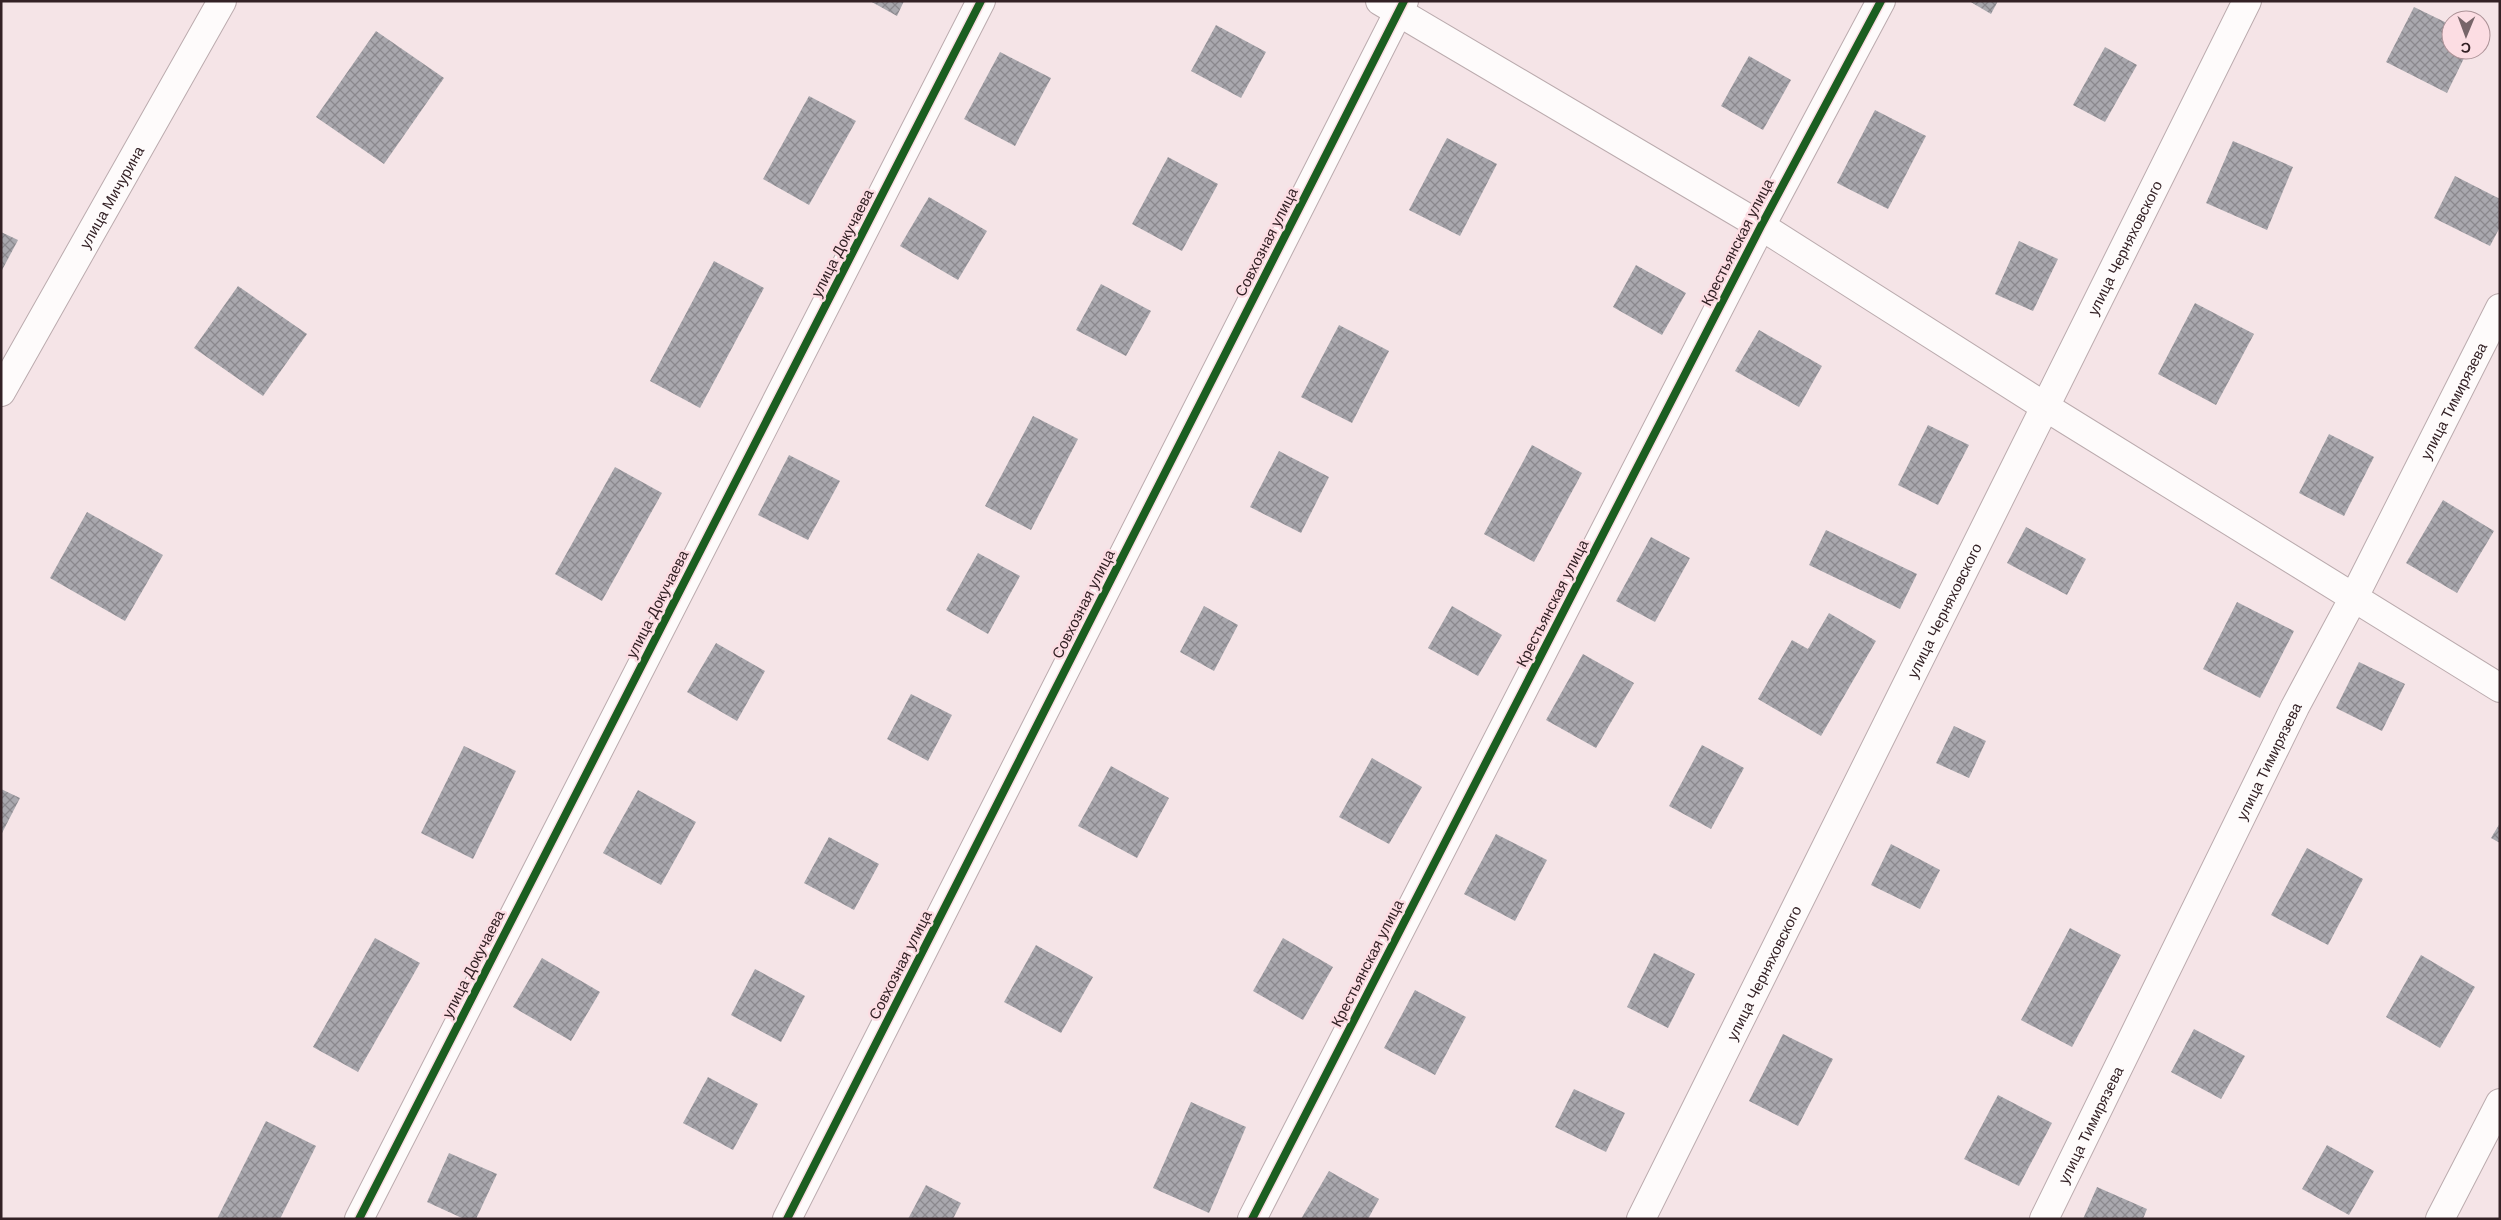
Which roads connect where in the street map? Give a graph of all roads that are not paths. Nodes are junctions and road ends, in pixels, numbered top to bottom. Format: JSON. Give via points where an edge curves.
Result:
{"nodes":[{"id":1,"x":222,"y":1,"type":"edge"},
{"id":2,"x":981,"y":1,"type":"edge"},
{"id":3,"x":1881,"y":1,"type":"edge"},
{"id":4,"x":2247,"y":1,"type":"edge"},
{"id":5,"x":1394,"y":5,"type":"edge"},
{"id":6,"x":1761,"y":226,"type":"junction"},
{"id":7,"x":2500,"y":308,"type":"edge"},
{"id":8,"x":1,"y":392,"type":"edge"},
{"id":9,"x":2044,"y":406,"type":"junction"},
{"id":10,"x":2354,"y":597,"type":"junction"},
{"id":11,"x":2500,"y":688,"type":"edge"},
{"id":12,"x":2500,"y":1102,"type":"edge"},
{"id":13,"x":359,"y":1219,"type":"edge"},
{"id":14,"x":787,"y":1219,"type":"edge"},
{"id":15,"x":1252,"y":1219,"type":"edge"},
{"id":16,"x":1641,"y":1219,"type":"edge"},
{"id":17,"x":2044,"y":1219,"type":"edge"},
{"id":18,"x":2440,"y":1219,"type":"edge"}],
"edges":[{"from":1,"to":8,"type":"street","name":"улица Мичурина"},
{"from":2,"to":13,"type":"street","name":"улица Докучаева"},
{"from":3,"to":6,"type":"street","name":"Крестьянская улица"},
{"from":4,"to":9,"type":"street","name":"улица Черняховского"},
{"from":5,"to":6,"type":"street"},
{"from":5,"to":14,"type":"street","name":"Совхозная улица"},
{"from":6,"to":9,"type":"street"},
{"from":6,"to":15,"type":"street","name":"Крестьянская улица"},
{"from":7,"to":10,"type":"street","name":"улица Тимирязева"},
{"from":9,"to":10,"type":"street"},
{"from":9,"to":16,"type":"street","name":"улица Черняховского"},
{"from":10,"to":11,"type":"street"},
{"from":10,"to":17,"type":"street","name":"улица Тимирязева","via":[[2295,707]]},
{"from":12,"to":18,"type":"street"}]}
